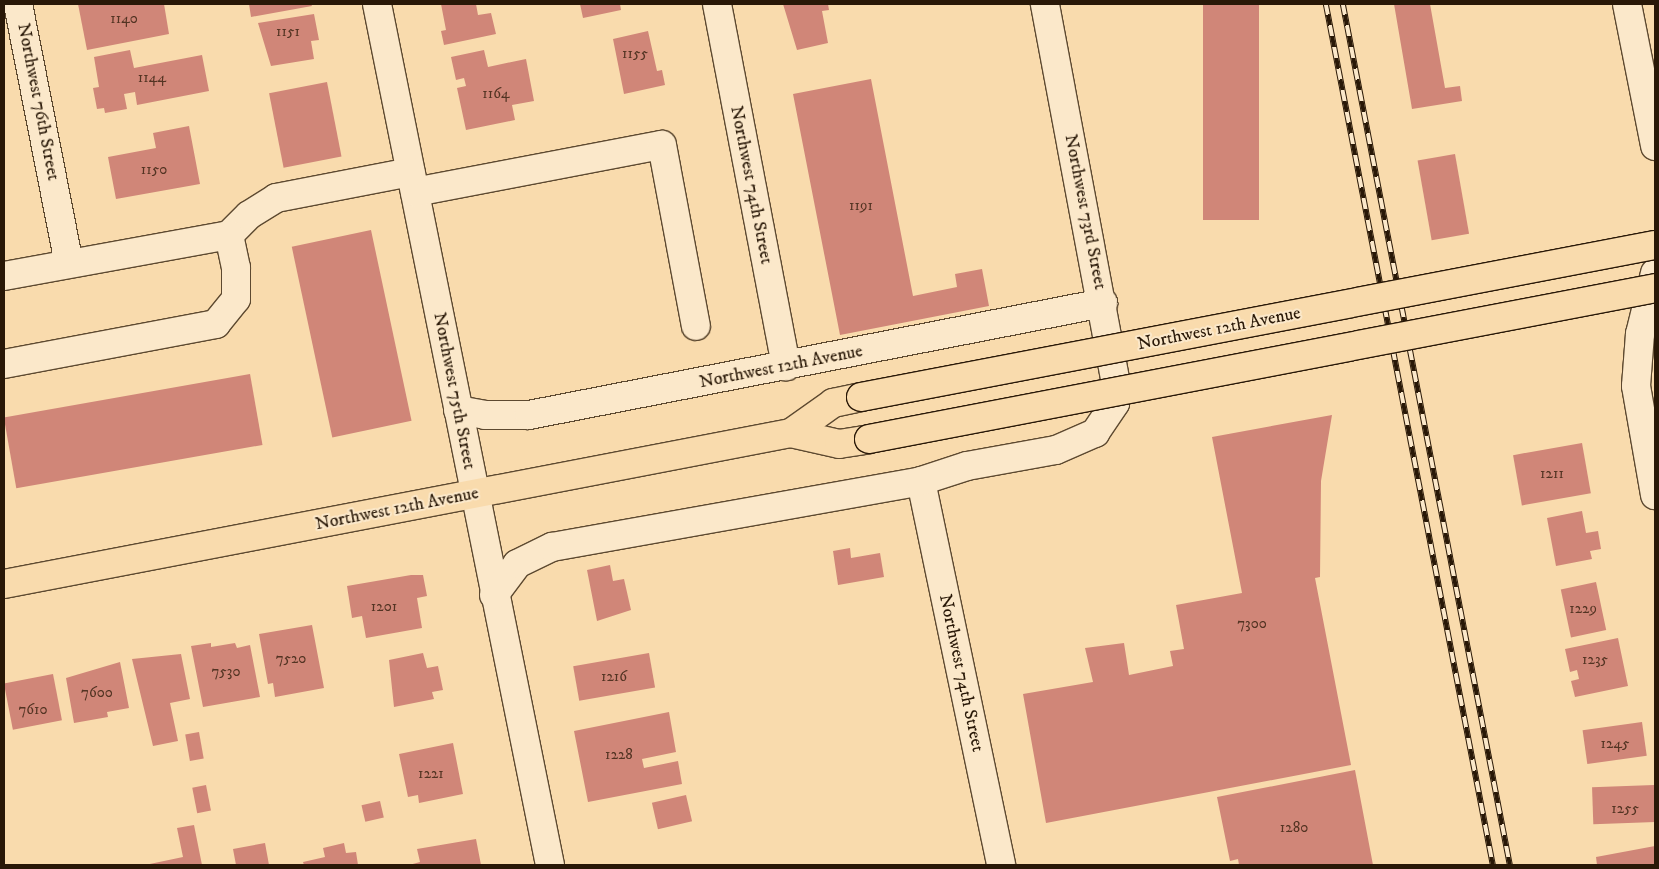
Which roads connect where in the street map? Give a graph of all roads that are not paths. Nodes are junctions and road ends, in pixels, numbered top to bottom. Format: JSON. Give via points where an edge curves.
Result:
{"nodes":[{"id":1,"x":18,"y":4,"type":"edge"},
{"id":2,"x":377,"y":4,"type":"edge"},
{"id":3,"x":717,"y":4,"type":"edge"},
{"id":4,"x":1045,"y":4,"type":"edge"},
{"id":5,"x":1627,"y":4,"type":"edge"},
{"id":6,"x":1655,"y":146,"type":"edge"},
{"id":7,"x":413,"y":182,"type":"junction"},
{"id":8,"x":229,"y":235,"type":"junction"},
{"id":9,"x":1655,"y":245,"type":"edge"},
{"id":10,"x":69,"y":263,"type":"junction"},
{"id":11,"x":1655,"y":273,"type":"edge"},
{"id":12,"x":4,"y":276,"type":"edge"},
{"id":13,"x":1655,"y":288,"type":"edge"},
{"id":14,"x":1103,"y":303,"type":"junction"},
{"id":15,"x":696,"y":326,"type":"dead end"},
{"id":16,"x":1648,"y":332,"type":"edge"},
{"id":17,"x":4,"y":364,"type":"edge"},
{"id":18,"x":786,"y":366,"type":"junction"},
{"id":19,"x":458,"y":410,"type":"junction"},
{"id":20,"x":791,"y":432,"type":"junction"},
{"id":21,"x":921,"y":481,"type":"junction"},
{"id":22,"x":475,"y":494,"type":"junction"},
{"id":23,"x":1655,"y":495,"type":"edge"},
{"id":24,"x":4,"y":584,"type":"edge"},
{"id":25,"x":494,"y":595,"type":"junction"},
{"id":26,"x":550,"y":865,"type":"edge"},
{"id":27,"x":1001,"y":865,"type":"edge"}],
"edges":[{"from":1,"to":10,"type":"street","name":"Northwest 76th Street"},
{"from":2,"to":7,"type":"street","name":"Northwest 75th Street"},
{"from":3,"to":18,"type":"street","name":"Northwest 74th Street"},
{"from":4,"to":14,"type":"street","name":"Northwest 73rd Street"},
{"from":5,"to":6,"type":"street"},
{"from":7,"to":8,"type":"street","via":[[276,198],[248,215]]},
{"from":7,"to":15,"type":"street","via":[[662,145]]},
{"from":7,"to":19,"type":"street","name":"Northwest 75th Street"},
{"from":8,"to":10,"type":"street"},
{"from":8,"to":17,"type":"street","via":[[236,268],[236,299],[216,324]]},
{"from":9,"to":20,"type":"main road","name":"Northwest 12th Avenue","bridge":true,"via":[[833,403]]},
{"from":10,"to":12,"type":"street"},
{"from":11,"to":16,"type":"street"},
{"from":13,"to":20,"type":"main road","name":"Northwest 12th Avenue","bridge":true,"via":[[869,439],[839,444]]},
{"from":14,"to":18,"type":"street","name":"Northwest 12th Avenue"},
{"from":14,"to":21,"type":"street","name":"Northwest 73rd Street","via":[[1116,384],[1115,403],[1107,420],[1077,444],[968,466]]},
{"from":16,"to":23,"type":"street","via":[[1636,386]]},
{"from":18,"to":19,"type":"street","name":"Northwest 12th Avenue","via":[[529,415],[484,415]]},
{"from":19,"to":22,"type":"street","name":"Northwest 75th Street"},
{"from":20,"to":22,"type":"main road","name":"Northwest 12th Avenue"},
{"from":21,"to":25,"type":"street","via":[[552,547],[517,564]]},
{"from":21,"to":27,"type":"street","name":"Northwest 74th Street"},
{"from":22,"to":24,"type":"main road","name":"Northwest 12th Avenue"},
{"from":22,"to":25,"type":"street","name":"Northwest 75th Street"},
{"from":25,"to":26,"type":"street","name":"Northwest 75th Street"}]}
